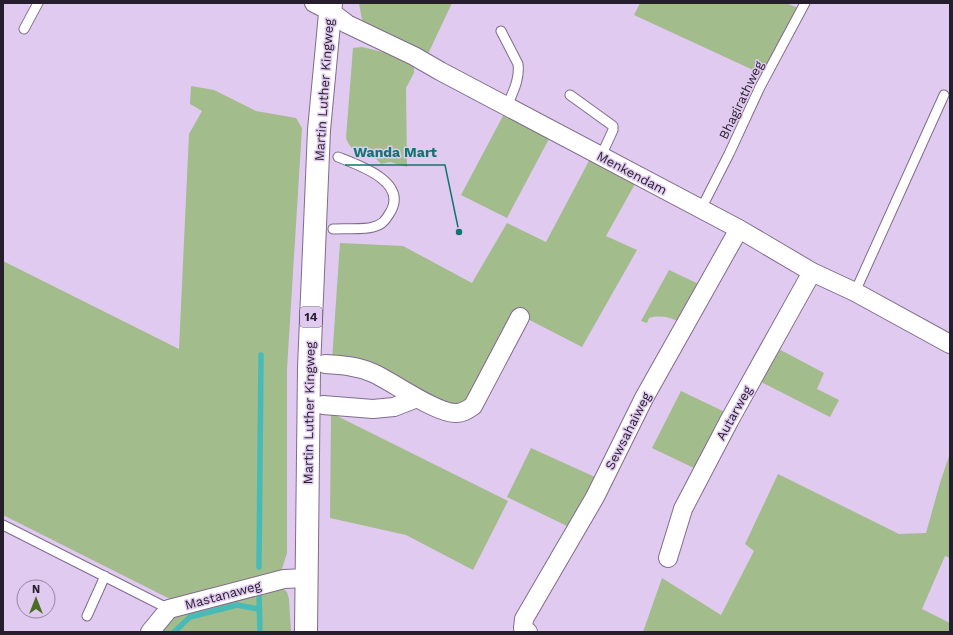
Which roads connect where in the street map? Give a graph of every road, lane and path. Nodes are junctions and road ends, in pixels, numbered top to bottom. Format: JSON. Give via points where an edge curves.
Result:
{"nodes":[{"id":1,"x":38,"y":3,"type":"edge"},
{"id":2,"x":805,"y":3,"type":"edge"},
{"id":3,"x":325,"y":6,"type":"edge"},
{"id":4,"x":24,"y":29,"type":"dead end"},
{"id":5,"x":501,"y":31,"type":"dead end"},
{"id":6,"x":570,"y":95,"type":"dead end"},
{"id":7,"x":944,"y":96,"type":"dead end"},
{"id":8,"x":507,"y":106,"type":"junction"},
{"id":9,"x":601,"y":156,"type":"junction"},
{"id":10,"x":338,"y":157,"type":"dead end"},
{"id":11,"x":701,"y":209,"type":"junction"},
{"id":12,"x":333,"y":229,"type":"dead end"},
{"id":13,"x":739,"y":229,"type":"junction"},
{"id":14,"x":812,"y":272,"type":"junction"},
{"id":15,"x":854,"y":292,"type":"junction"},
{"id":16,"x":520,"y":317,"type":"dead end"},
{"id":17,"x":950,"y":344,"type":"edge"},
{"id":18,"x":325,"y":364,"type":"dead end"},
{"id":19,"x":417,"y":398,"type":"junction"},
{"id":20,"x":323,"y":405,"type":"dead end"},
{"id":21,"x":3,"y":525,"type":"edge"},
{"id":22,"x":668,"y":558,"type":"dead end"},
{"id":23,"x":105,"y":576,"type":"junction"},
{"id":24,"x":306,"y":578,"type":"junction"},
{"id":25,"x":169,"y":609,"type":"junction"},
{"id":26,"x":87,"y":616,"type":"dead end"},
{"id":27,"x":150,"y":632,"type":"edge"},
{"id":28,"x":306,"y":632,"type":"edge"},
{"id":29,"x":528,"y":632,"type":"edge"}],
"edges":[{"from":1,"to":4,"type":"lane"},
{"from":2,"to":11,"type":"lane","name":"Bhagirathweg","via":[[760,87]]},
{"from":3,"to":8,"type":"street","name":"Menkendam","via":[[348,24]]},
{"from":3,"to":24,"type":"main road","name":"Martin Luther Kingweg","number":"14","via":[[309,368]]},
{"from":5,"to":8,"type":"lane","via":[[518,64],[515,88]]},
{"from":6,"to":9,"type":"lane","via":[[614,126]]},
{"from":7,"to":15,"type":"lane"},
{"from":8,"to":9,"type":"street","name":"Menkendam"},
{"from":9,"to":11,"type":"street","name":"Menkendam"},
{"from":10,"to":12,"type":"lane","via":[[364,168],[385,181],[393,192],[393,207],[385,222],[373,228]]},
{"from":11,"to":13,"type":"street","name":"Menkendam"},
{"from":13,"to":14,"type":"street","name":"Menkendam"},
{"from":13,"to":29,"type":"street","name":"Sewsahaiweg","via":[[644,398],[595,497],[524,619],[523,628]]},
{"from":14,"to":15,"type":"street","name":"Menkendam"},
{"from":14,"to":22,"type":"street","name":"Autarweg","via":[[729,421],[684,509]]},
{"from":15,"to":17,"type":"street","name":"Menkendam"},
{"from":16,"to":19,"type":"street","via":[[473,406],[455,414]]},
{"from":18,"to":19,"type":"street","via":[[352,366],[373,373]]},
{"from":19,"to":20,"type":"street","via":[[394,407],[373,409]]},
{"from":21,"to":23,"type":"lane"},
{"from":23,"to":25,"type":"lane"},
{"from":23,"to":26,"type":"lane"},
{"from":24,"to":25,"type":"street","name":"Mastanaweg","via":[[284,579]]},
{"from":24,"to":28,"type":"main road","name":"Martin Luther Kingweg","number":"14"},
{"from":25,"to":27,"type":"street","name":"Mastanaweg"}]}
